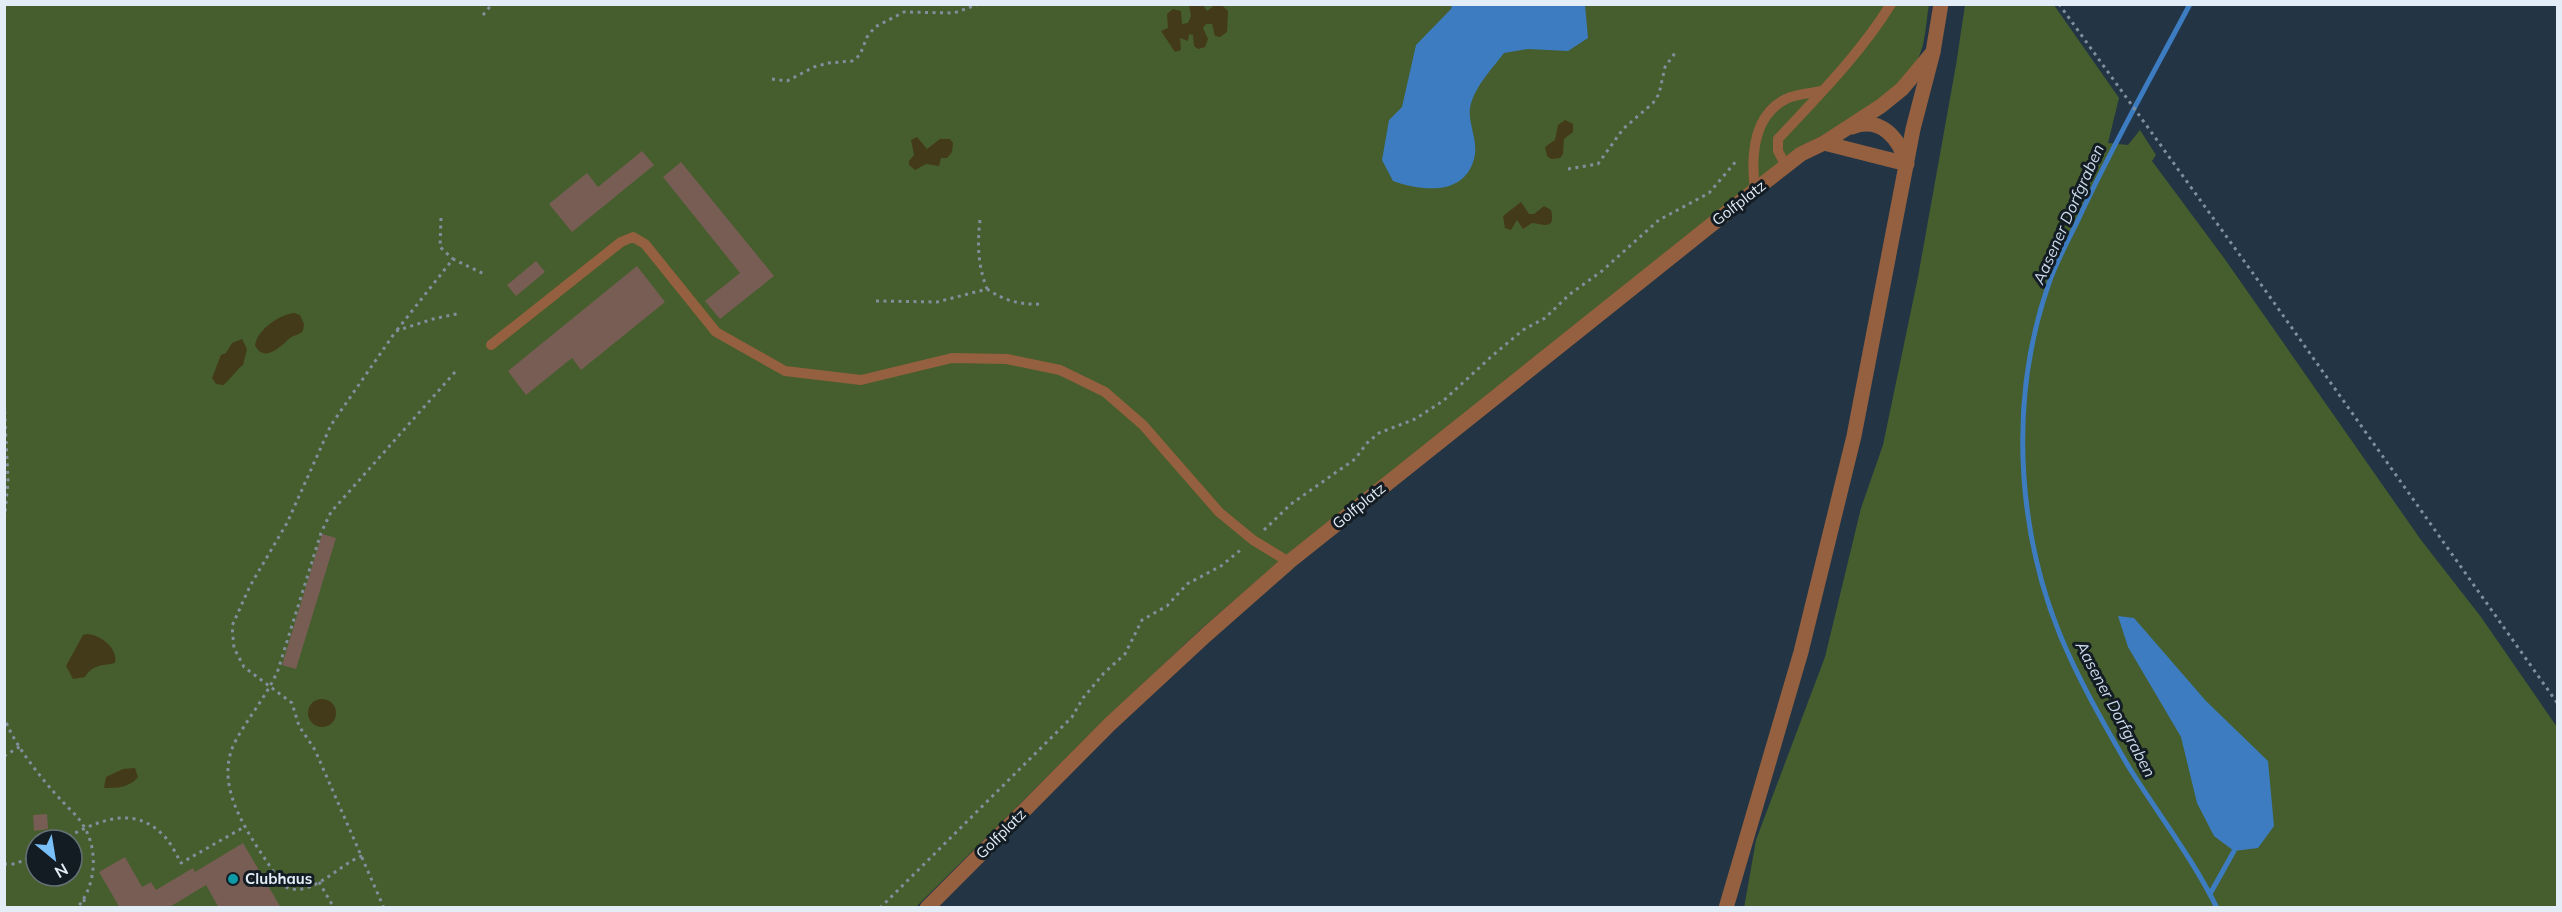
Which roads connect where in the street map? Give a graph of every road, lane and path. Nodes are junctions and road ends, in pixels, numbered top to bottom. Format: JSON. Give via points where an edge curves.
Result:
{"nodes":[{"id":1,"x":492,"y":4,"type":"edge"},
{"id":2,"x":979,"y":4,"type":"edge"},
{"id":3,"x":1891,"y":4,"type":"edge"},
{"id":4,"x":1941,"y":4,"type":"edge"},
{"id":5,"x":2059,"y":4,"type":"edge"},
{"id":6,"x":483,"y":15,"type":"dead end"},
{"id":7,"x":1933,"y":52,"type":"junction"},
{"id":8,"x":1674,"y":53,"type":"dead end"},
{"id":9,"x":772,"y":79,"type":"dead end"},
{"id":10,"x":1824,"y":91,"type":"junction"},
{"id":11,"x":1846,"y":129,"type":"junction"},
{"id":12,"x":1755,"y":139,"type":"junction"},
{"id":13,"x":1824,"y":143,"type":"junction"},
{"id":14,"x":1906,"y":164,"type":"junction"},
{"id":15,"x":1786,"y":166,"type":"junction"},
{"id":16,"x":1568,"y":169,"type":"dead end"},
{"id":17,"x":1755,"y":190,"type":"junction"},
{"id":18,"x":441,"y":218,"type":"dead end"},
{"id":19,"x":980,"y":220,"type":"dead end"},
{"id":20,"x":453,"y":259,"type":"junction"},
{"id":21,"x":484,"y":274,"type":"dead end"},
{"id":22,"x":987,"y":289,"type":"junction"},
{"id":23,"x":876,"y":301,"type":"dead end"},
{"id":24,"x":1042,"y":304,"type":"dead end"},
{"id":25,"x":461,"y":313,"type":"dead end"},
{"id":26,"x":396,"y":331,"type":"junction"},
{"id":27,"x":490,"y":345,"type":"dead end"},
{"id":28,"x":456,"y":371,"type":"dead end"},
{"id":29,"x":4,"y":396,"type":"edge"},
{"id":30,"x":4,"y":524,"type":"edge"},
{"id":31,"x":1253,"y":540,"type":"junction"},
{"id":32,"x":1289,"y":562,"type":"junction"},
{"id":33,"x":271,"y":687,"type":"junction"},
{"id":34,"x":2558,"y":704,"type":"edge"},
{"id":35,"x":4,"y":716,"type":"edge"},
{"id":36,"x":21,"y":746,"type":"junction"},
{"id":37,"x":4,"y":756,"type":"edge"},
{"id":38,"x":246,"y":826,"type":"junction"},
{"id":39,"x":85,"y":827,"type":"junction"},
{"id":40,"x":362,"y":856,"type":"junction"},
{"id":41,"x":24,"y":860,"type":"edge"},
{"id":42,"x":4,"y":864,"type":"edge"},
{"id":43,"x":319,"y":882,"type":"junction"},
{"id":44,"x":84,"y":899,"type":"junction"},
{"id":45,"x":77,"y":908,"type":"edge"},
{"id":46,"x":85,"y":908,"type":"edge"},
{"id":47,"x":334,"y":908,"type":"edge"},
{"id":48,"x":384,"y":908,"type":"edge"},
{"id":49,"x":880,"y":908,"type":"edge"},
{"id":50,"x":927,"y":908,"type":"edge"},
{"id":51,"x":1726,"y":908,"type":"edge"}],
"edges":[{"from":1,"to":6,"type":"path"},
{"from":2,"to":9,"type":"path","via":[[954,13],[904,12],[875,27],[860,55],[852,61],[814,67],[787,81]]},
{"from":3,"to":10,"type":"lane"},
{"from":4,"to":7,"type":"street"},
{"from":5,"to":34,"type":"path"},
{"from":7,"to":11,"type":"street","name":"Golfplatz","via":[[1902,89]]},
{"from":7,"to":14,"type":"street"},
{"from":8,"to":16,"type":"path","via":[[1653,103],[1623,129],[1598,164]]},
{"from":10,"to":12,"type":"lane","via":[[1786,99],[1767,114]]},
{"from":10,"to":15,"type":"lane","via":[[1778,139],[1778,151]]},
{"from":11,"to":13,"type":"street","name":"Golfplatz"},
{"from":11,"to":14,"type":"street","via":[[1871,124],[1885,129],[1899,143]]},
{"from":12,"to":17,"type":"lane"},
{"from":12,"to":31,"type":"path","via":[[1709,193],[1659,220],[1545,318],[1492,356],[1443,401],[1415,419],[1379,434],[1355,459],[1291,504]]},
{"from":13,"to":14,"type":"street"},
{"from":13,"to":15,"type":"street","name":"Golfplatz"},
{"from":14,"to":51,"type":"street","via":[[1854,436],[1801,651]]},
{"from":15,"to":17,"type":"street","name":"Golfplatz"},
{"from":17,"to":32,"type":"street","name":"Golfplatz"},
{"from":18,"to":20,"type":"path","via":[[440,247]]},
{"from":19,"to":22,"type":"path","via":[[979,268]]},
{"from":20,"to":21,"type":"path"},
{"from":20,"to":26,"type":"path"},
{"from":22,"to":23,"type":"path","via":[[937,302]]},
{"from":22,"to":24,"type":"path","via":[[1004,299]]},
{"from":25,"to":26,"type":"path"},
{"from":26,"to":33,"type":"path","via":[[331,425],[287,523],[232,626],[234,648],[244,667]]},
{"from":27,"to":31,"type":"lane","via":[[621,242],[633,237],[645,244],[716,332],[785,371],[861,381],[952,358],[1007,359],[1060,370],[1105,392],[1143,425],[1219,512]]},
{"from":28,"to":33,"type":"path","via":[[331,512]]},
{"from":29,"to":30,"type":"path","via":[[8,481]]},
{"from":31,"to":32,"type":"lane"},
{"from":31,"to":49,"type":"path","via":[[1221,566],[1187,584],[1167,606],[1142,620],[1125,654],[1104,673],[1072,717]]},
{"from":32,"to":50,"type":"street","name":"Golfplatz","via":[[1110,724]]},
{"from":33,"to":38,"type":"path","via":[[235,743],[228,762],[228,786]]},
{"from":33,"to":40,"type":"path","via":[[292,703],[299,726],[315,750]]},
{"from":35,"to":36,"type":"path"},
{"from":36,"to":37,"type":"path"},
{"from":36,"to":39,"type":"path"},
{"from":38,"to":39,"type":"path","via":[[182,863],[166,837],[154,826],[136,819],[120,816]]},
{"from":38,"to":43,"type":"path","via":[[282,885],[300,890]]},
{"from":39,"to":44,"type":"path","via":[[93,858],[92,879]]},
{"from":40,"to":43,"type":"path"},
{"from":40,"to":48,"type":"path"},
{"from":41,"to":42,"type":"path"},
{"from":43,"to":47,"type":"path"},
{"from":44,"to":45,"type":"path"},
{"from":44,"to":46,"type":"path"}]}
